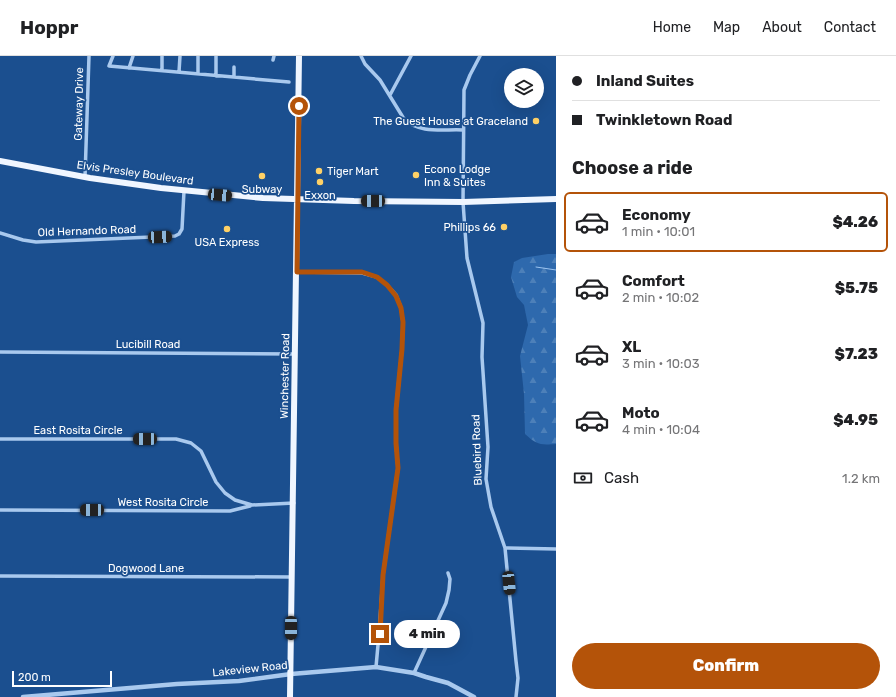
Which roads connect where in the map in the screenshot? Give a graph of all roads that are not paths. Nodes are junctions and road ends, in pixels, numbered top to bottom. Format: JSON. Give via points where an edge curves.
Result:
{"nodes":[{"id":1,"x":89,"y":56,"type":"edge"},
{"id":2,"x":112,"y":56,"type":"edge"},
{"id":3,"x":133,"y":56,"type":"edge"},
{"id":4,"x":162,"y":56,"type":"edge"},
{"id":5,"x":180,"y":56,"type":"edge"},
{"id":6,"x":198,"y":56,"type":"edge"},
{"id":7,"x":216,"y":56,"type":"edge"},
{"id":8,"x":299,"y":56,"type":"edge"},
{"id":9,"x":361,"y":56,"type":"edge"},
{"id":10,"x":411,"y":56,"type":"edge"},
{"id":11,"x":480,"y":56,"type":"edge"},
{"id":12,"x":234,"y":67,"type":"dead end"},
{"id":13,"x":129,"y":68,"type":"junction"},
{"id":14,"x":162,"y":71,"type":"junction"},
{"id":15,"x":180,"y":72,"type":"junction"},
{"id":16,"x":198,"y":74,"type":"junction"},
{"id":17,"x":216,"y":76,"type":"junction"},
{"id":18,"x":234,"y":77,"type":"junction"},
{"id":19,"x":289,"y":82,"type":"dead end"},
{"id":20,"x":390,"y":95,"type":"junction"},
{"id":21,"x":464,"y":130,"type":"junction"},
{"id":22,"x":0,"y":161,"type":"edge"},
{"id":23,"x":86,"y":177,"type":"junction"},
{"id":24,"x":184,"y":191,"type":"junction"},
{"id":25,"x":556,"y":199,"type":"edge"},
{"id":26,"x":298,"y":200,"type":"junction"},
{"id":27,"x":463,"y":202,"type":"junction"},
{"id":28,"x":0,"y":232,"type":"edge"},
{"id":29,"x":297,"y":272,"type":"junction"},
{"id":30,"x":0,"y":352,"type":"edge"},
{"id":31,"x":296,"y":354,"type":"junction"},
{"id":32,"x":0,"y":439,"type":"edge"},
{"id":33,"x":294,"y":503,"type":"junction"},
{"id":34,"x":252,"y":505,"type":"junction"},
{"id":35,"x":0,"y":510,"type":"edge"},
{"id":36,"x":505,"y":548,"type":"junction"},
{"id":37,"x":556,"y":549,"type":"edge"},
{"id":38,"x":448,"y":573,"type":"dead end"},
{"id":39,"x":0,"y":576,"type":"edge"},
{"id":40,"x":292,"y":577,"type":"junction"},
{"id":41,"x":376,"y":667,"type":"junction"},
{"id":42,"x":414,"y":673,"type":"junction"},
{"id":43,"x":291,"y":674,"type":"junction"},
{"id":44,"x":23,"y":697,"type":"edge"},
{"id":45,"x":290,"y":697,"type":"edge"},
{"id":46,"x":474,"y":697,"type":"edge"},
{"id":47,"x":516,"y":697,"type":"edge"}],
"edges":[{"from":1,"to":23,"type":"street","name":"Gateway Drive"},
{"from":2,"to":13,"type":"street","via":[[109,66]]},
{"from":3,"to":13,"type":"street"},
{"from":4,"to":14,"type":"street"},
{"from":5,"to":15,"type":"street"},
{"from":6,"to":16,"type":"street"},
{"from":7,"to":17,"type":"street"},
{"from":8,"to":26,"type":"main road","name":"Winchester Road"},
{"from":9,"to":20,"type":"street"},
{"from":10,"to":20,"type":"street"},
{"from":11,"to":21,"type":"street","name":"Bluebird Road","via":[[464,90]]},
{"from":12,"to":18,"type":"street"},
{"from":13,"to":14,"type":"street"},
{"from":14,"to":15,"type":"street"},
{"from":15,"to":16,"type":"street"},
{"from":16,"to":17,"type":"street"},
{"from":17,"to":18,"type":"street"},
{"from":18,"to":19,"type":"street"},
{"from":20,"to":21,"type":"street","via":[[404,119],[414,126],[425,129]]},
{"from":21,"to":27,"type":"street","name":"Bluebird Road"},
{"from":22,"to":23,"type":"main road","name":"Elvis Presley Boulevard"},
{"from":23,"to":24,"type":"main road","name":"Elvis Presley Boulevard"},
{"from":24,"to":26,"type":"main road","name":"Elvis Presley Boulevard"},
{"from":24,"to":28,"type":"street","name":"Old Hernando Road","via":[[182,229],[175,236],[36,242]]},
{"from":25,"to":27,"type":"main road","name":"Elvis Presley Boulevard"},
{"from":26,"to":27,"type":"main road","name":"Elvis Presley Boulevard"},
{"from":26,"to":29,"type":"main road","name":"Winchester Road"},
{"from":27,"to":36,"type":"street","name":"Bluebird Road","via":[[467,258],[483,322],[482,357],[488,447],[486,479],[491,506]]},
{"from":29,"to":31,"type":"main road","name":"Winchester Road"},
{"from":29,"to":41,"type":"street","via":[[362,272],[377,277],[396,296],[401,308],[402,349],[396,416],[398,468],[383,575]]},
{"from":30,"to":31,"type":"street","name":"Lucibill Road"},
{"from":31,"to":33,"type":"main road","name":"Winchester Road"},
{"from":32,"to":34,"type":"street","name":"East Rosita Circle","via":[[184,441],[201,451],[216,482],[225,493],[242,503]]},
{"from":33,"to":34,"type":"street","name":"East Rosita Circle"},
{"from":33,"to":40,"type":"main road","name":"Winchester Road"},
{"from":34,"to":35,"type":"street","name":"West Rosita Circle","via":[[230,511]]},
{"from":36,"to":37,"type":"street"},
{"from":36,"to":47,"type":"street","name":"Bluebird Road","via":[[518,678]]},
{"from":38,"to":42,"type":"street","via":[[450,579],[446,602]]},
{"from":39,"to":40,"type":"street","name":"Dogwood Lane"},
{"from":40,"to":43,"type":"main road","name":"Winchester Road"},
{"from":41,"to":42,"type":"street","name":"Lakeview Road"},
{"from":41,"to":43,"type":"street","name":"Lakeview Road"},
{"from":42,"to":46,"type":"street","name":"Lakeview Road","via":[[448,683]]},
{"from":43,"to":44,"type":"street","name":"Lakeview Road","via":[[239,681]]},
{"from":43,"to":45,"type":"main road","name":"Winchester Road"}]}
